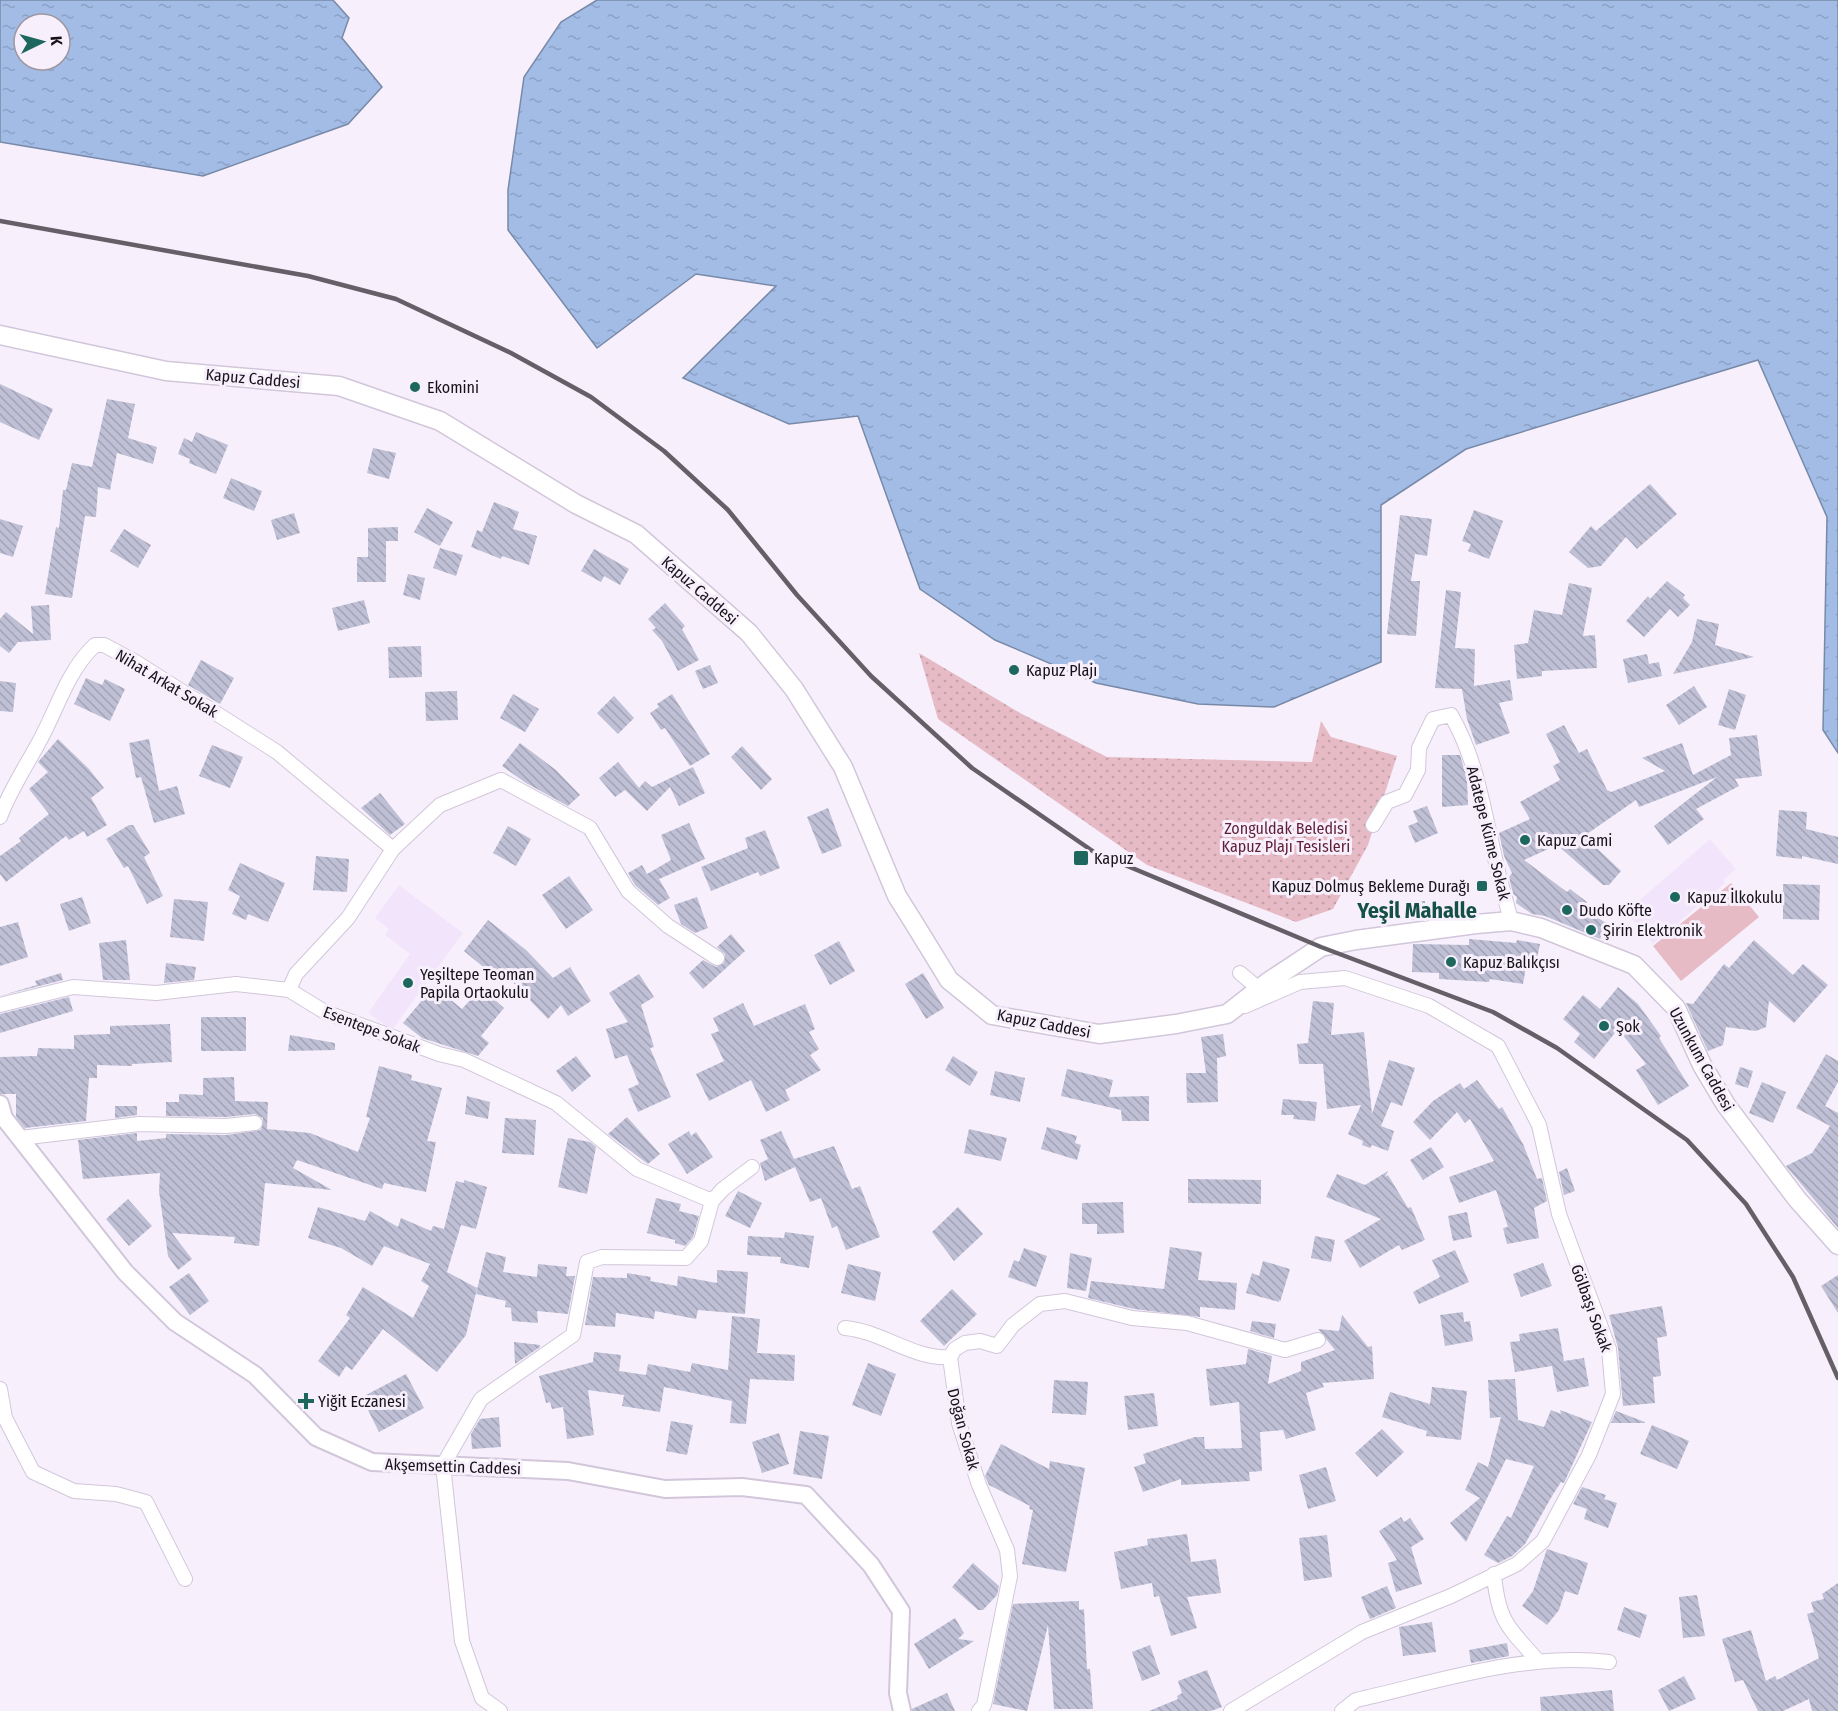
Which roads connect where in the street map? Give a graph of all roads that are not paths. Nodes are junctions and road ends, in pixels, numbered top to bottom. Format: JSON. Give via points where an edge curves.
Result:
{"nodes":[{"id":1,"x":0,"y":335,"type":"edge"},
{"id":2,"x":0,"y":817,"type":"edge"},
{"id":3,"x":1373,"y":825,"type":"dead end"},
{"id":4,"x":393,"y":849,"type":"junction"},
{"id":5,"x":1511,"y":921,"type":"junction"},
{"id":6,"x":717,"y":958,"type":"dead end"},
{"id":7,"x":1240,"y":973,"type":"dead end"},
{"id":8,"x":1259,"y":989,"type":"junction"},
{"id":9,"x":289,"y":990,"type":"junction"},
{"id":10,"x":0,"y":1005,"type":"edge"},
{"id":11,"x":1227,"y":1014,"type":"junction"},
{"id":12,"x":1,"y":1116,"type":"edge"},
{"id":13,"x":255,"y":1123,"type":"dead end"},
{"id":14,"x":20,"y":1138,"type":"junction"},
{"id":15,"x":752,"y":1167,"type":"dead end"},
{"id":16,"x":712,"y":1201,"type":"junction"},
{"id":17,"x":1838,"y":1245,"type":"edge"},
{"id":18,"x":845,"y":1328,"type":"dead end"},
{"id":19,"x":1318,"y":1340,"type":"dead end"},
{"id":20,"x":950,"y":1357,"type":"junction"},
{"id":21,"x":0,"y":1389,"type":"edge"},
{"id":22,"x":443,"y":1465,"type":"junction"},
{"id":23,"x":1494,"y":1575,"type":"junction"},
{"id":24,"x":185,"y":1579,"type":"dead end"},
{"id":25,"x":1539,"y":1662,"type":"junction"},
{"id":26,"x":1609,"y":1662,"type":"dead end"},
{"id":27,"x":500,"y":1711,"type":"edge"},
{"id":28,"x":902,"y":1711,"type":"edge"},
{"id":29,"x":980,"y":1711,"type":"edge"},
{"id":30,"x":1231,"y":1711,"type":"edge"},
{"id":31,"x":1342,"y":1711,"type":"edge"}],
"edges":[{"from":1,"to":11,"type":"main road","name":"Kapuz Caddesi","via":[[165,371],[339,386],[440,421],[576,504],[636,534],[749,633],[794,689],[843,767],[897,896],[949,980],[992,1015],[1099,1034]]},
{"from":2,"to":4,"type":"street","name":"Nihat Arkat Sokak","via":[[80,659],[95,645],[104,645],[277,752]]},
{"from":3,"to":5,"type":"street","name":"Adatepe Küme Sokak","via":[[1387,802],[1405,795],[1418,770],[1419,748],[1433,719],[1451,715],[1480,782]]},
{"from":4,"to":6,"type":"street","via":[[440,805],[501,780],[590,828],[628,891],[668,926]]},
{"from":4,"to":9,"type":"street","via":[[348,918],[296,974]]},
{"from":5,"to":8,"type":"main road","name":"Uzunkum Caddesi","via":[[1321,947]]},
{"from":5,"to":17,"type":"main road","name":"Uzunkum Caddesi","via":[[1540,928],[1634,965],[1676,1008],[1702,1065],[1726,1105],[1797,1199]]},
{"from":7,"to":8,"type":"street"},
{"from":8,"to":11,"type":"main road","name":"Uzunkum Caddesi"},
{"from":9,"to":10,"type":"street","name":"Esentepe Sokak","via":[[236,984],[156,993],[73,987]]},
{"from":9,"to":16,"type":"street","name":"Esentepe Sokak","via":[[325,1012],[464,1060],[556,1103],[637,1169]]},
{"from":11,"to":23,"type":"street","name":"Gölbaşı Sokak","via":[[1300,982],[1345,978],[1429,1006],[1498,1046],[1539,1125],[1559,1214],[1609,1349],[1613,1394],[1589,1455],[1543,1541],[1517,1564]]},
{"from":12,"to":14,"type":"street","name":"Akşemsettin Caddesi"},
{"from":13,"to":14,"type":"street","via":[[139,1124]]},
{"from":14,"to":22,"type":"street","name":"Akşemsettin Caddesi","via":[[125,1272],[175,1322],[255,1375],[316,1437],[372,1462]]},
{"from":15,"to":16,"type":"street"},
{"from":16,"to":22,"type":"street","via":[[701,1241],[686,1258],[602,1257],[587,1262],[573,1335],[482,1399]]},
{"from":18,"to":20,"type":"street","via":[[875,1333],[927,1355]]},
{"from":19,"to":20,"type":"street","via":[[1285,1350],[1186,1323],[1132,1318],[1051,1301],[1040,1304],[1013,1325],[997,1346],[981,1341],[965,1343]]},
{"from":20,"to":29,"type":"street","name":"Doğan Sokak","via":[[959,1423],[979,1485],[1007,1550],[1010,1576]]},
{"from":21,"to":24,"type":"street","via":[[5,1418],[33,1472],[74,1491],[116,1494],[146,1502]]},
{"from":22,"to":27,"type":"street","via":[[462,1641],[482,1698]]},
{"from":22,"to":28,"type":"street","name":"Akşemsettin Caddesi","via":[[568,1471],[665,1489],[742,1487],[806,1495],[871,1565],[901,1611],[898,1693]]},
{"from":23,"to":25,"type":"street","via":[[1503,1619]]},
{"from":23,"to":30,"type":"street","name":"Gölbaşı Sokak","via":[[1362,1632]]},
{"from":25,"to":26,"type":"street"},
{"from":25,"to":31,"type":"street","via":[[1356,1700]]}]}
